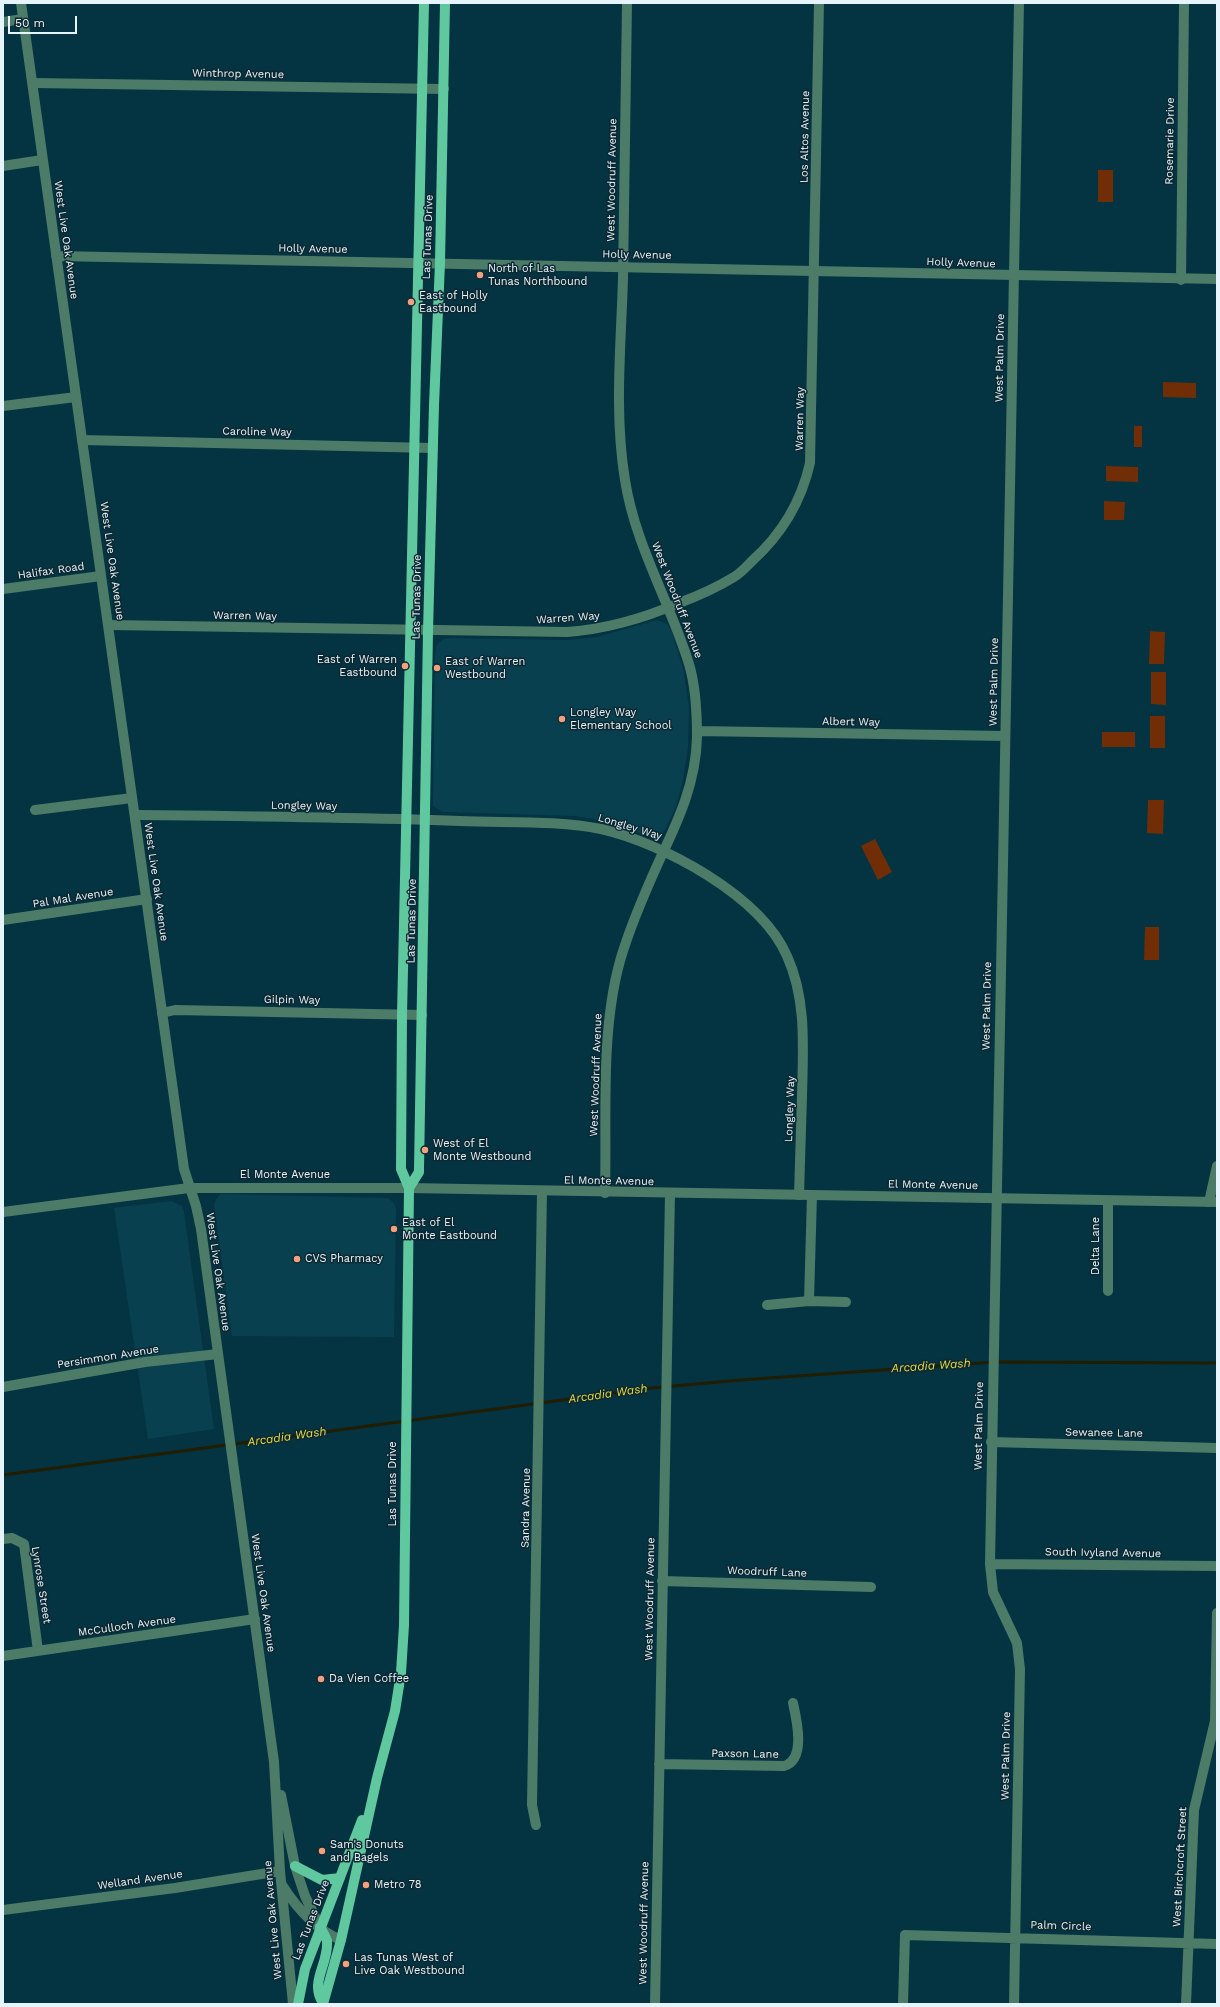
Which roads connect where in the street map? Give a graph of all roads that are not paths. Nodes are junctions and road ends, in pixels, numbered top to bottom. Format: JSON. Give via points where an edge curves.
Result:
{"nodes":[{"id":1,"x":21,"y":3,"type":"edge"},
{"id":2,"x":424,"y":3,"type":"edge"},
{"id":3,"x":445,"y":3,"type":"edge"},
{"id":4,"x":628,"y":3,"type":"edge"},
{"id":5,"x":819,"y":3,"type":"edge"},
{"id":6,"x":1019,"y":3,"type":"edge"},
{"id":7,"x":1184,"y":3,"type":"edge"},
{"id":8,"x":23,"y":18,"type":"junction"},
{"id":9,"x":3,"y":22,"type":"edge"},
{"id":10,"x":33,"y":84,"type":"junction"},
{"id":11,"x":422,"y":89,"type":"junction"},
{"id":12,"x":444,"y":89,"type":"junction"},
{"id":13,"x":42,"y":160,"type":"junction"},
{"id":14,"x":3,"y":166,"type":"edge"},
{"id":15,"x":56,"y":256,"type":"junction"},
{"id":16,"x":417,"y":263,"type":"junction"},
{"id":17,"x":440,"y":264,"type":"junction"},
{"id":18,"x":623,"y":267,"type":"junction"},
{"id":19,"x":814,"y":271,"type":"junction"},
{"id":20,"x":1013,"y":276,"type":"junction"},
{"id":21,"x":1181,"y":280,"type":"junction"},
{"id":22,"x":1217,"y":280,"type":"edge"},
{"id":23,"x":76,"y":396,"type":"junction"},
{"id":24,"x":3,"y":406,"type":"edge"},
{"id":25,"x":82,"y":440,"type":"junction"},
{"id":26,"x":413,"y":447,"type":"junction"},
{"id":27,"x":432,"y":448,"type":"junction"},
{"id":28,"x":101,"y":576,"type":"junction"},
{"id":29,"x":3,"y":589,"type":"edge"},
{"id":30,"x":668,"y":608,"type":"junction"},
{"id":31,"x":109,"y":625,"type":"junction"},
{"id":32,"x":410,"y":631,"type":"junction"},
{"id":33,"x":428,"y":631,"type":"junction"},
{"id":34,"x":697,"y":732,"type":"junction"},
{"id":35,"x":1005,"y":736,"type":"junction"},
{"id":36,"x":132,"y":798,"type":"junction"},
{"id":37,"x":35,"y":810,"type":"dead end"},
{"id":38,"x":134,"y":815,"type":"junction"},
{"id":39,"x":407,"y":820,"type":"junction"},
{"id":40,"x":425,"y":820,"type":"junction"},
{"id":41,"x":664,"y":851,"type":"junction"},
{"id":42,"x":147,"y":899,"type":"junction"},
{"id":43,"x":3,"y":920,"type":"edge"},
{"id":44,"x":162,"y":1013,"type":"junction"},
{"id":45,"x":402,"y":1015,"type":"junction"},
{"id":46,"x":422,"y":1015,"type":"junction"},
{"id":47,"x":1217,"y":1166,"type":"edge"},
{"id":48,"x":189,"y":1188,"type":"junction"},
{"id":49,"x":409,"y":1188,"type":"junction"},
{"id":50,"x":542,"y":1192,"type":"junction"},
{"id":51,"x":605,"y":1193,"type":"junction"},
{"id":52,"x":670,"y":1194,"type":"junction"},
{"id":53,"x":799,"y":1195,"type":"junction"},
{"id":54,"x":812,"y":1195,"type":"junction"},
{"id":55,"x":996,"y":1199,"type":"junction"},
{"id":56,"x":1108,"y":1202,"type":"junction"},
{"id":57,"x":1213,"y":1202,"type":"edge"},
{"id":58,"x":3,"y":1212,"type":"edge"},
{"id":59,"x":1108,"y":1291,"type":"dead end"},
{"id":60,"x":809,"y":1301,"type":"junction"},
{"id":61,"x":846,"y":1302,"type":"dead end"},
{"id":62,"x":767,"y":1305,"type":"dead end"},
{"id":63,"x":218,"y":1354,"type":"junction"},
{"id":64,"x":3,"y":1387,"type":"edge"},
{"id":65,"x":991,"y":1442,"type":"junction"},
{"id":66,"x":1217,"y":1448,"type":"edge"},
{"id":67,"x":3,"y":1539,"type":"edge"},
{"id":68,"x":990,"y":1564,"type":"junction"},
{"id":69,"x":1217,"y":1566,"type":"edge"},
{"id":70,"x":662,"y":1581,"type":"junction"},
{"id":71,"x":870,"y":1587,"type":"dead end"},
{"id":72,"x":1217,"y":1613,"type":"edge"},
{"id":73,"x":255,"y":1619,"type":"junction"},
{"id":74,"x":38,"y":1651,"type":"junction"},
{"id":75,"x":3,"y":1656,"type":"edge"},
{"id":76,"x":793,"y":1703,"type":"dead end"},
{"id":77,"x":274,"y":1762,"type":"junction"},
{"id":78,"x":659,"y":1764,"type":"junction"},
{"id":79,"x":377,"y":1778,"type":"junction"},
{"id":80,"x":536,"y":1825,"type":"dead end"},
{"id":81,"x":295,"y":1866,"type":"junction"},
{"id":82,"x":280,"y":1871,"type":"junction"},
{"id":83,"x":340,"y":1878,"type":"junction"},
{"id":84,"x":281,"y":1884,"type":"junction"},
{"id":85,"x":3,"y":1910,"type":"edge"},
{"id":86,"x":320,"y":1927,"type":"junction"},
{"id":87,"x":1015,"y":1937,"type":"junction"},
{"id":88,"x":341,"y":1940,"type":"junction"},
{"id":89,"x":1188,"y":1942,"type":"junction"},
{"id":90,"x":1217,"y":1944,"type":"edge"},
{"id":91,"x":293,"y":2004,"type":"edge"},
{"id":92,"x":298,"y":2004,"type":"edge"},
{"id":93,"x":323,"y":2004,"type":"edge"},
{"id":94,"x":655,"y":2004,"type":"edge"},
{"id":95,"x":903,"y":2004,"type":"edge"},
{"id":96,"x":1014,"y":2004,"type":"edge"},
{"id":97,"x":1186,"y":2004,"type":"edge"}],
"edges":[{"from":1,"to":8,"type":"street","name":"West Live Oak Avenue"},
{"from":2,"to":11,"type":"main road","name":"Las Tunas Drive"},
{"from":3,"to":12,"type":"main road","name":"Las Tunas Drive"},
{"from":4,"to":18,"type":"street","name":"West Woodruff Avenue"},
{"from":5,"to":19,"type":"street","name":"Los Altos Avenue"},
{"from":6,"to":20,"type":"street","name":"West Palm Drive"},
{"from":7,"to":21,"type":"street","name":"Rosemarie Drive"},
{"from":8,"to":9,"type":"street"},
{"from":8,"to":10,"type":"street","name":"West Live Oak Avenue"},
{"from":10,"to":11,"type":"street","name":"Winthrop Avenue"},
{"from":10,"to":13,"type":"street","name":"West Live Oak Avenue"},
{"from":11,"to":12,"type":"street","name":"Winthrop Avenue"},
{"from":11,"to":16,"type":"main road","name":"Las Tunas Drive"},
{"from":12,"to":17,"type":"main road","name":"Las Tunas Drive"},
{"from":13,"to":14,"type":"street"},
{"from":13,"to":15,"type":"street","name":"West Live Oak Avenue"},
{"from":15,"to":16,"type":"street","name":"Holly Avenue"},
{"from":15,"to":23,"type":"street","name":"West Live Oak Avenue"},
{"from":16,"to":17,"type":"street","name":"Holly Avenue"},
{"from":16,"to":26,"type":"main road","name":"Las Tunas Drive"},
{"from":17,"to":18,"type":"street","name":"Holly Avenue"},
{"from":17,"to":27,"type":"main road","name":"Las Tunas Drive"},
{"from":18,"to":19,"type":"street","name":"Holly Avenue"},
{"from":18,"to":30,"type":"street","name":"West Woodruff Avenue","via":[[618,392],[622,458],[631,508],[641,541]]},
{"from":19,"to":20,"type":"street","name":"Holly Avenue"},
{"from":19,"to":30,"type":"street","name":"Warren Way","via":[[810,464],[806,483],[776,538],[735,577],[704,594]]},
{"from":20,"to":21,"type":"street","name":"Holly Avenue"},
{"from":20,"to":35,"type":"street","name":"West Palm Drive"},
{"from":21,"to":22,"type":"street","name":"Holly Avenue"},
{"from":23,"to":24,"type":"street"},
{"from":23,"to":25,"type":"street","name":"West Live Oak Avenue"},
{"from":25,"to":26,"type":"street","name":"Caroline Way"},
{"from":25,"to":28,"type":"street","name":"West Live Oak Avenue"},
{"from":26,"to":27,"type":"street","name":"Caroline Way"},
{"from":26,"to":32,"type":"main road","name":"Las Tunas Drive"},
{"from":27,"to":33,"type":"main road","name":"Las Tunas Drive"},
{"from":28,"to":29,"type":"street","name":"Halifax Road"},
{"from":28,"to":31,"type":"street","name":"West Live Oak Avenue"},
{"from":30,"to":33,"type":"street","name":"Warren Way","via":[[636,620],[594,630],[541,633]]},
{"from":30,"to":34,"type":"street","name":"West Woodruff Avenue","via":[[694,686]]},
{"from":31,"to":32,"type":"street","name":"Warren Way"},
{"from":31,"to":36,"type":"street","name":"West Live Oak Avenue"},
{"from":32,"to":33,"type":"street","name":"Warren Way"},
{"from":32,"to":39,"type":"main road","name":"Las Tunas Drive"},
{"from":33,"to":40,"type":"main road","name":"Las Tunas Drive"},
{"from":34,"to":35,"type":"street","name":"Albert Way"},
{"from":34,"to":41,"type":"street","name":"West Woodruff Avenue","via":[[697,752],[690,788]]},
{"from":35,"to":55,"type":"street","name":"West Palm Drive"},
{"from":36,"to":37,"type":"street"},
{"from":36,"to":38,"type":"street","name":"West Live Oak Avenue"},
{"from":38,"to":39,"type":"street","name":"Longley Way"},
{"from":38,"to":42,"type":"street","name":"West Live Oak Avenue"},
{"from":39,"to":40,"type":"street","name":"Longley Way"},
{"from":39,"to":45,"type":"main road","name":"Las Tunas Drive"},
{"from":40,"to":41,"type":"street","name":"Longley Way","via":[[573,825],[603,830]]},
{"from":40,"to":46,"type":"main road","name":"Las Tunas Drive"},
{"from":41,"to":51,"type":"street","name":"West Woodruff Avenue","via":[[631,927],[620,961],[610,1007]]},
{"from":41,"to":53,"type":"street","name":"Longley Way","via":[[713,880],[756,912],[774,933],[787,955],[797,983],[801,1007],[803,1049]]},
{"from":42,"to":43,"type":"street","name":"Pal Mal Avenue"},
{"from":42,"to":44,"type":"street","name":"West Live Oak Avenue"},
{"from":44,"to":45,"type":"street","name":"Gilpin Way","via":[[175,1010]]},
{"from":44,"to":48,"type":"street","name":"West Live Oak Avenue","via":[[184,1169]]},
{"from":45,"to":46,"type":"street","name":"Gilpin Way"},
{"from":45,"to":49,"type":"main road","name":"Las Tunas Drive","via":[[400,1169]]},
{"from":46,"to":49,"type":"main road","name":"Las Tunas Drive","via":[[419,1172]]},
{"from":47,"to":57,"type":"street"},
{"from":48,"to":49,"type":"street","name":"El Monte Avenue"},
{"from":48,"to":58,"type":"street","name":"El Monte Avenue"},
{"from":48,"to":63,"type":"street","name":"West Live Oak Avenue","via":[[201,1229]]},
{"from":49,"to":50,"type":"street","name":"El Monte Avenue"},
{"from":49,"to":79,"type":"main road","name":"Las Tunas Drive","via":[[404,1625],[395,1711]]},
{"from":50,"to":51,"type":"street","name":"El Monte Avenue"},
{"from":50,"to":80,"type":"street","name":"Sandra Avenue","via":[[532,1805]]},
{"from":51,"to":52,"type":"street","name":"El Monte Avenue"},
{"from":52,"to":53,"type":"street","name":"El Monte Avenue"},
{"from":52,"to":70,"type":"street","name":"West Woodruff Avenue"},
{"from":53,"to":54,"type":"street","name":"El Monte Avenue"},
{"from":54,"to":55,"type":"street","name":"El Monte Avenue"},
{"from":54,"to":60,"type":"street"},
{"from":55,"to":56,"type":"street","name":"El Monte Avenue"},
{"from":55,"to":65,"type":"street","name":"West Palm Drive"},
{"from":56,"to":57,"type":"street","name":"El Monte Avenue"},
{"from":56,"to":59,"type":"street","name":"Delta Lane"},
{"from":60,"to":61,"type":"street"},
{"from":60,"to":62,"type":"street"},
{"from":63,"to":64,"type":"street","name":"Persimmon Avenue","via":[[145,1362]]},
{"from":63,"to":73,"type":"street","name":"West Live Oak Avenue"},
{"from":65,"to":66,"type":"street","name":"Sewanee Lane"},
{"from":65,"to":68,"type":"street","name":"West Palm Drive"},
{"from":67,"to":74,"type":"street","name":"Lynrose Street","via":[[12,1538],[24,1544]]},
{"from":68,"to":69,"type":"street","name":"South Ivyland Avenue"},
{"from":68,"to":87,"type":"street","name":"West Palm Drive","via":[[993,1592],[1017,1643],[1020,1668]]},
{"from":70,"to":71,"type":"street","name":"Woodruff Lane"},
{"from":70,"to":78,"type":"street","name":"West Woodruff Avenue"},
{"from":72,"to":89,"type":"street","name":"West Birchcroft Street","via":[[1214,1721],[1194,1810]]},
{"from":73,"to":74,"type":"street","name":"McCulloch Avenue"},
{"from":73,"to":77,"type":"street","name":"West Live Oak Avenue"},
{"from":74,"to":75,"type":"street","name":"McCulloch Avenue"},
{"from":76,"to":78,"type":"street","name":"Paxson Lane","via":[[798,1724],[798,1749],[790,1765]]},
{"from":77,"to":81,"type":"street","name":"West Live Oak Avenue"},
{"from":77,"to":82,"type":"street","name":"West Live Oak Avenue"},
{"from":78,"to":94,"type":"street","name":"West Woodruff Avenue"},
{"from":79,"to":83,"type":"main road","name":"Las Tunas Drive"},
{"from":79,"to":88,"type":"main road","name":"Las Tunas Drive"},
{"from":81,"to":83,"type":"main road","via":[[322,1880]]},
{"from":81,"to":86,"type":"street","name":"West Live Oak Avenue","via":[[305,1896]]},
{"from":82,"to":84,"type":"street","name":"West Live Oak Avenue"},
{"from":82,"to":85,"type":"street","name":"Welland Avenue","via":[[175,1888]]},
{"from":83,"to":86,"type":"main road","name":"Las Tunas Drive"},
{"from":84,"to":86,"type":"street","via":[[295,1905]]},
{"from":84,"to":91,"type":"street","name":"West Live Oak Avenue"},
{"from":86,"to":88,"type":"street","name":"West Live Oak Avenue"},
{"from":86,"to":92,"type":"main road","name":"Las Tunas Drive","via":[[305,1969]]},
{"from":86,"to":93,"type":"main road","via":[[327,1940],[326,1953],[316,1984],[318,1996]]},
{"from":87,"to":89,"type":"street","name":"Palm Circle"},
{"from":87,"to":95,"type":"street","name":"Palm Circle","via":[[905,1935]]},
{"from":87,"to":96,"type":"street","name":"West Palm Drive"},
{"from":88,"to":93,"type":"main road","name":"Las Tunas Drive"},
{"from":89,"to":90,"type":"street","name":"Palm Circle"},
{"from":89,"to":97,"type":"street","name":"West Birchcroft Street"}]}
